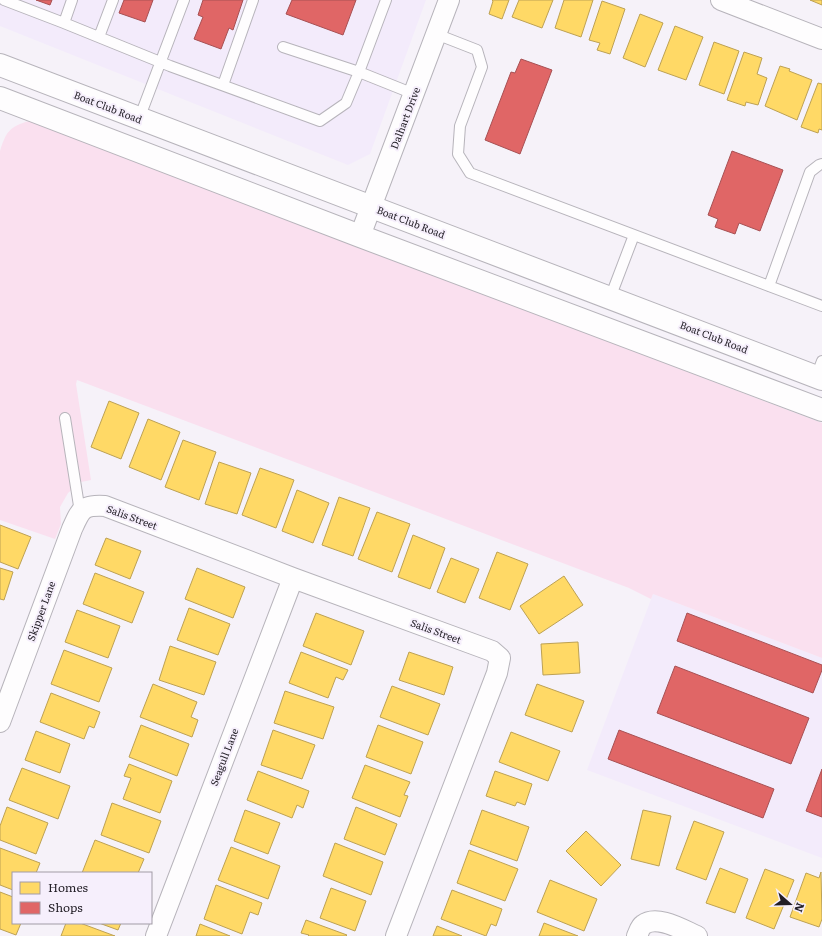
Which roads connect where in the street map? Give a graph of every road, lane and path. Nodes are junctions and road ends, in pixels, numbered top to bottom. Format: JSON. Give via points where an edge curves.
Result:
{"nodes":[{"id":1,"x":4,"y":0,"type":"edge"},
{"id":2,"x":72,"y":0,"type":"edge"},
{"id":3,"x":113,"y":0,"type":"edge"},
{"id":4,"x":184,"y":0,"type":"edge"},
{"id":5,"x":253,"y":0,"type":"edge"},
{"id":6,"x":386,"y":0,"type":"edge"},
{"id":7,"x":449,"y":0,"type":"edge"},
{"id":8,"x":721,"y":0,"type":"edge"},
{"id":9,"x":64,"y":23,"type":"junction"},
{"id":10,"x":436,"y":34,"type":"junction"},
{"id":11,"x":99,"y":37,"type":"junction"},
{"id":12,"x":822,"y":39,"type":"edge"},
{"id":13,"x":283,"y":47,"type":"dead end"},
{"id":14,"x":160,"y":62,"type":"junction"},
{"id":15,"x":0,"y":65,"type":"edge"},
{"id":16,"x":359,"y":72,"type":"junction"},
{"id":17,"x":223,"y":85,"type":"junction"},
{"id":18,"x":414,"y":94,"type":"junction"},
{"id":19,"x":1,"y":101,"type":"edge"},
{"id":20,"x":139,"y":119,"type":"junction"},
{"id":21,"x":822,"y":164,"type":"edge"},
{"id":22,"x":371,"y":207,"type":"junction"},
{"id":23,"x":634,"y":235,"type":"junction"},
{"id":24,"x":360,"y":236,"type":"junction"},
{"id":25,"x":769,"y":286,"type":"junction"},
{"id":26,"x":610,"y":298,"type":"junction"},
{"id":27,"x":822,"y":306,"type":"edge"},
{"id":28,"x":820,"y":372,"type":"edge"},
{"id":29,"x":822,"y":410,"type":"edge"},
{"id":30,"x":65,"y":418,"type":"dead end"},
{"id":31,"x":85,"y":509,"type":"junction"},
{"id":32,"x":293,"y":578,"type":"junction"},
{"id":33,"x":0,"y":722,"type":"edge"},
{"id":34,"x":156,"y":936,"type":"edge"},
{"id":35,"x":396,"y":936,"type":"edge"},
{"id":36,"x":637,"y":936,"type":"edge"},
{"id":37,"x":697,"y":936,"type":"edge"}],
"edges":[{"from":1,"to":9,"type":"lane"},
{"from":2,"to":9,"type":"lane"},
{"from":3,"to":11,"type":"lane"},
{"from":4,"to":14,"type":"lane"},
{"from":5,"to":17,"type":"lane"},
{"from":6,"to":16,"type":"lane"},
{"from":7,"to":10,"type":"street","name":"Dalhart Drive"},
{"from":8,"to":12,"type":"street"},
{"from":9,"to":11,"type":"lane"},
{"from":10,"to":18,"type":"street","name":"Dalhart Drive"},
{"from":10,"to":23,"type":"lane","via":[[476,50],[482,67],[460,126],[458,154],[470,173]]},
{"from":11,"to":14,"type":"lane"},
{"from":13,"to":16,"type":"lane"},
{"from":14,"to":17,"type":"lane"},
{"from":14,"to":20,"type":"lane"},
{"from":15,"to":20,"type":"main road","name":"Boat Club Road"},
{"from":16,"to":17,"type":"lane","via":[[346,103],[320,121]]},
{"from":16,"to":18,"type":"lane"},
{"from":18,"to":22,"type":"street","name":"Dalhart Drive"},
{"from":19,"to":24,"type":"main road"},
{"from":20,"to":22,"type":"main road","name":"Boat Club Road"},
{"from":21,"to":25,"type":"lane","via":[[810,172]]},
{"from":22,"to":24,"type":"street","name":"Dalhart Drive"},
{"from":22,"to":26,"type":"main road","name":"Boat Club Road"},
{"from":23,"to":25,"type":"lane"},
{"from":23,"to":26,"type":"lane"},
{"from":24,"to":29,"type":"main road"},
{"from":25,"to":27,"type":"lane"},
{"from":26,"to":28,"type":"main road","name":"Boat Club Road"},
{"from":30,"to":31,"type":"lane"},
{"from":31,"to":32,"type":"street","name":"Salis Street","via":[[106,506]]},
{"from":31,"to":33,"type":"street","name":"Skipper Lane","via":[[72,529]]},
{"from":32,"to":34,"type":"street","name":"Seagull Lane"},
{"from":32,"to":35,"type":"street","name":"Salis Street","via":[[492,651],[500,658],[485,708]]},
{"from":36,"to":37,"type":"street","via":[[642,926],[651,921],[666,923]]}]}
